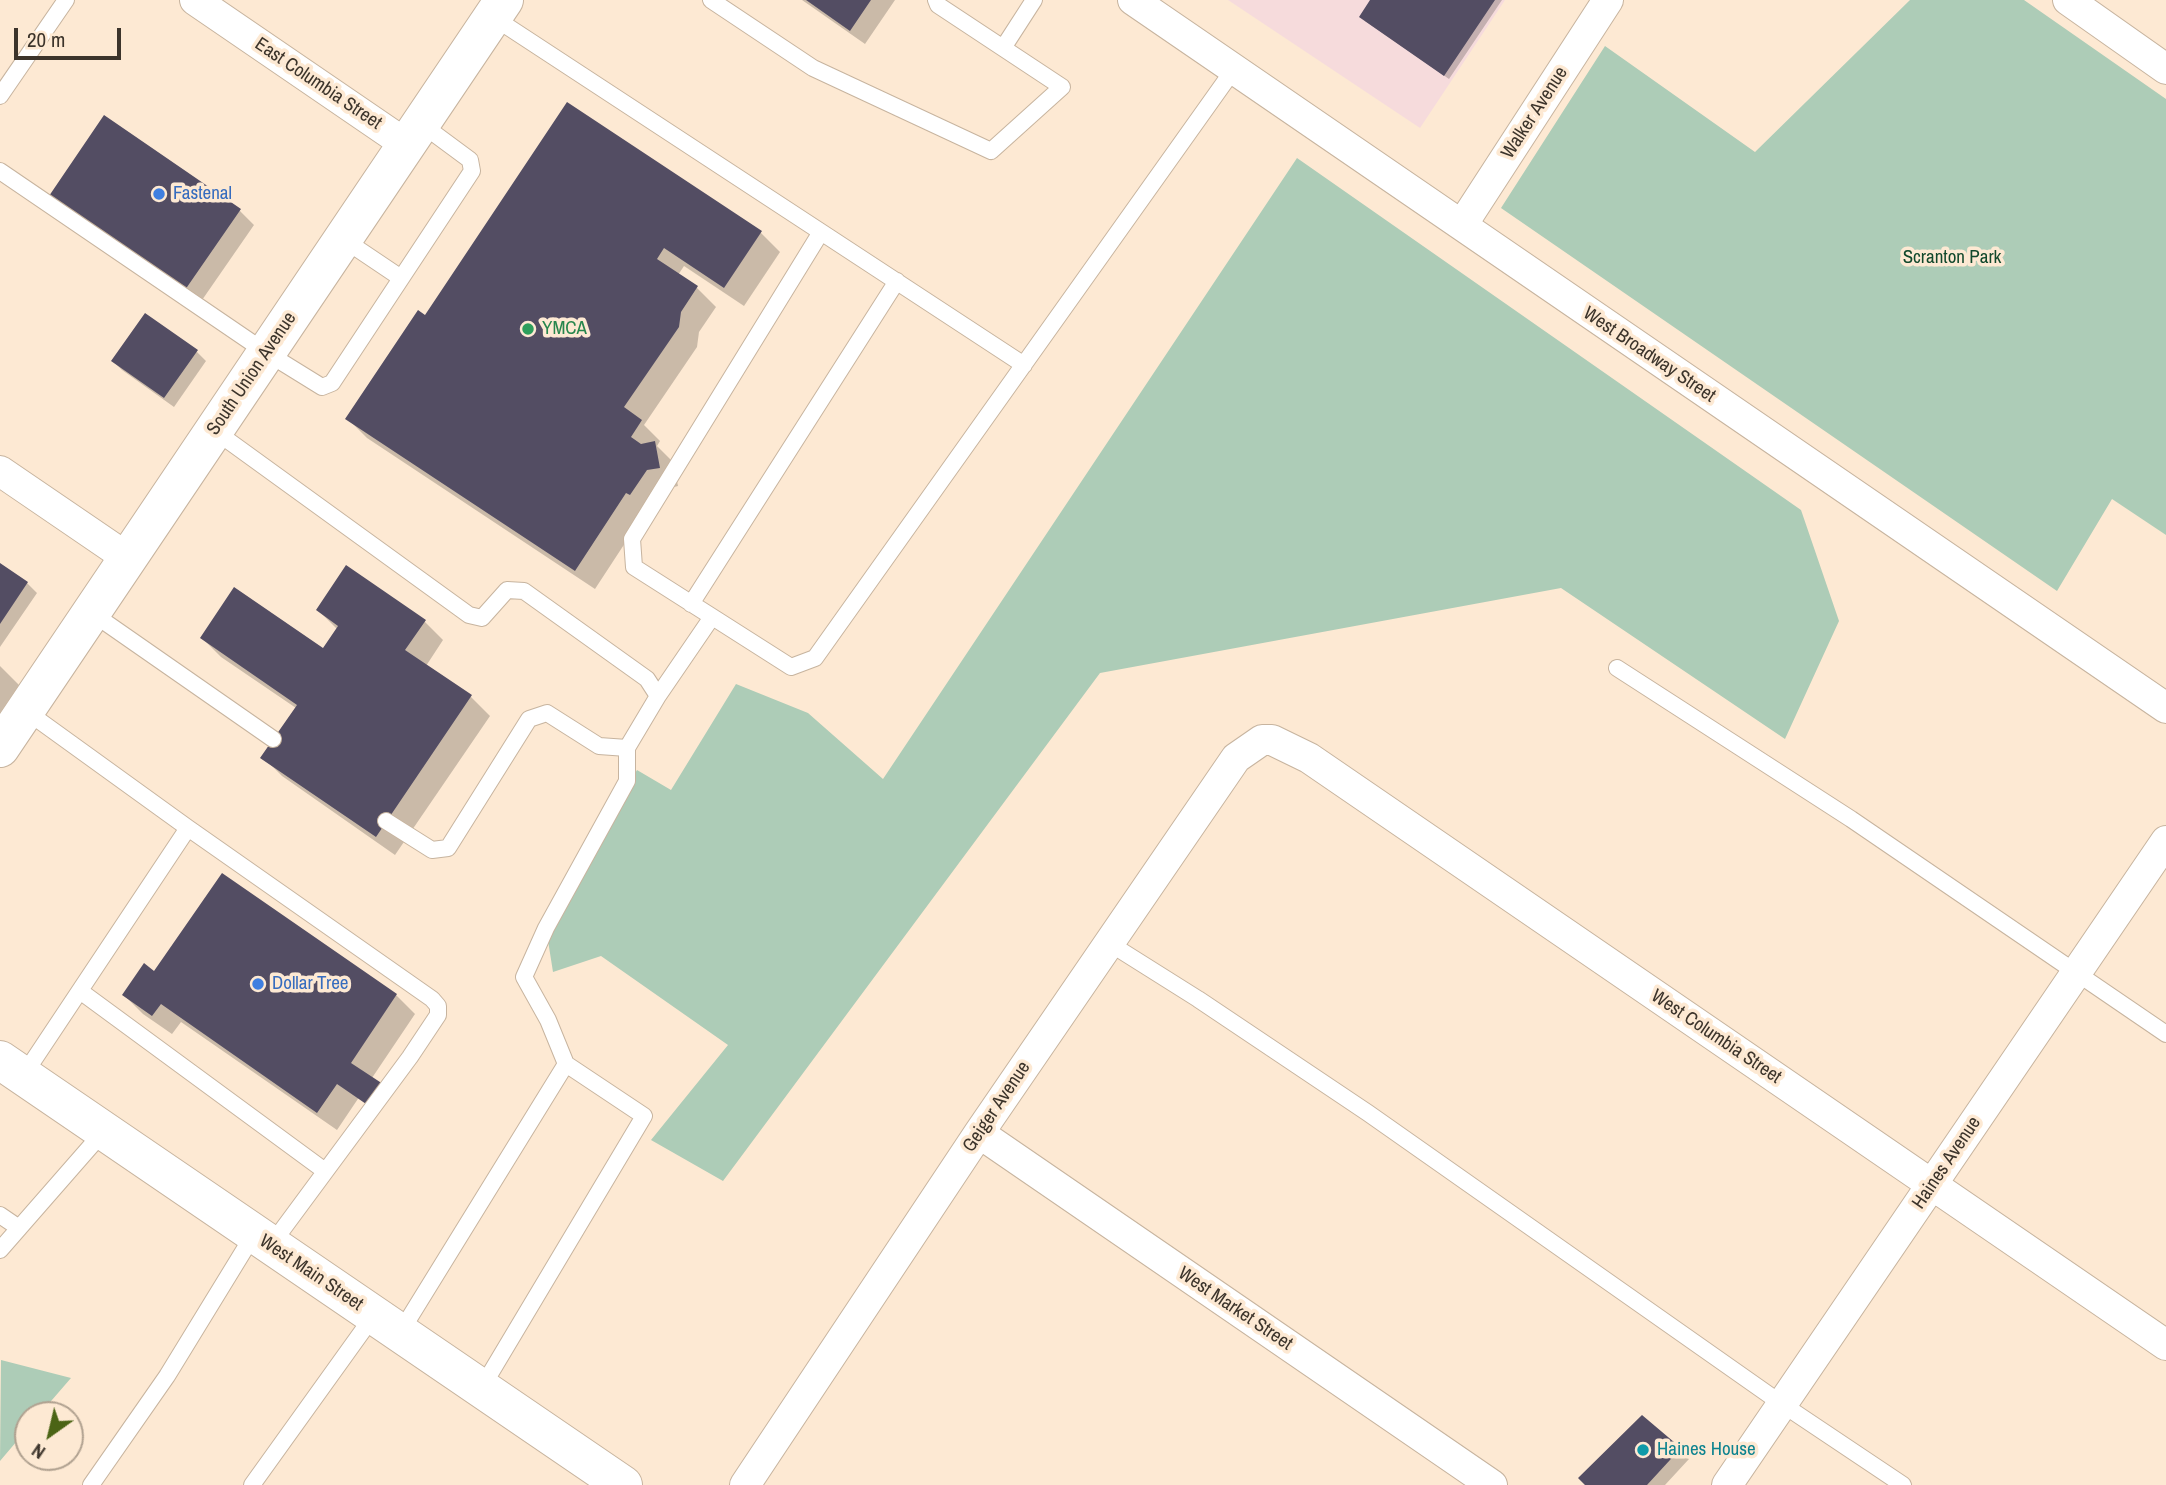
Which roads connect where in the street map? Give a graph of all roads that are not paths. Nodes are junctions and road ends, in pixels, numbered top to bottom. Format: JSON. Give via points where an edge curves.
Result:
{"nodes":[{"id":1,"x":66,"y":0,"type":"edge"},
{"id":2,"x":195,"y":0,"type":"edge"},
{"id":3,"x":711,"y":0,"type":"edge"},
{"id":4,"x":936,"y":0,"type":"edge"},
{"id":5,"x":1034,"y":0,"type":"edge"},
{"id":6,"x":1133,"y":0,"type":"edge"},
{"id":7,"x":1608,"y":0,"type":"edge"},
{"id":8,"x":2068,"y":0,"type":"edge"},
{"id":9,"x":498,"y":8,"type":"edge"},
{"id":10,"x":1003,"y":48,"type":"junction"},
{"id":11,"x":1234,"y":69,"type":"junction"},
{"id":12,"x":2166,"y":69,"type":"edge"},
{"id":13,"x":0,"y":96,"type":"edge"},
{"id":14,"x":413,"y":134,"type":"junction"},
{"id":15,"x":0,"y":171,"type":"edge"},
{"id":16,"x":1462,"y":225,"type":"junction"},
{"id":17,"x":821,"y":232,"type":"junction"},
{"id":18,"x":343,"y":239,"type":"junction"},
{"id":19,"x":401,"y":278,"type":"junction"},
{"id":20,"x":897,"y":281,"type":"junction"},
{"id":21,"x":267,"y":354,"type":"junction"},
{"id":22,"x":1024,"y":365,"type":"junction"},
{"id":23,"x":215,"y":430,"type":"junction"},
{"id":24,"x":0,"y":471,"type":"edge"},
{"id":25,"x":129,"y":559,"type":"junction"},
{"id":26,"x":691,"y":604,"type":"junction"},
{"id":27,"x":92,"y":613,"type":"junction"},
{"id":28,"x":712,"y":617,"type":"junction"},
{"id":29,"x":1617,"y":668,"type":"dead end"},
{"id":30,"x":658,"y":696,"type":"junction"},
{"id":31,"x":2166,"y":708,"type":"edge"},
{"id":32,"x":26,"y":711,"type":"junction"},
{"id":33,"x":273,"y":739,"type":"dead end"},
{"id":34,"x":1262,"y":740,"type":"joint"},
{"id":35,"x":0,"y":748,"type":"edge"},
{"id":36,"x":627,"y":748,"type":"junction"},
{"id":37,"x":386,"y":821,"type":"dead end"},
{"id":38,"x":188,"y":828,"type":"junction"},
{"id":39,"x":2166,"y":841,"type":"edge"},
{"id":40,"x":1109,"y":943,"type":"junction"},
{"id":41,"x":2076,"y":973,"type":"junction"},
{"id":42,"x":80,"y":991,"type":"junction"},
{"id":43,"x":2166,"y":1034,"type":"edge"},
{"id":44,"x":566,"y":1064,"type":"junction"},
{"id":45,"x":12,"y":1068,"type":"edge"},
{"id":46,"x":103,"y":1131,"type":"junction"},
{"id":47,"x":979,"y":1133,"type":"junction"},
{"id":48,"x":325,"y":1171,"type":"junction"},
{"id":49,"x":1932,"y":1186,"type":"junction"},
{"id":50,"x":0,"y":1215,"type":"edge"},
{"id":51,"x":19,"y":1228,"type":"junction"},
{"id":52,"x":263,"y":1240,"type":"junction"},
{"id":53,"x":0,"y":1250,"type":"edge"},
{"id":54,"x":387,"y":1324,"type":"junction"},
{"id":55,"x":2166,"y":1345,"type":"edge"},
{"id":56,"x":481,"y":1389,"type":"junction"},
{"id":57,"x":1782,"y":1404,"type":"junction"},
{"id":58,"x":618,"y":1483,"type":"edge"},
{"id":59,"x":92,"y":1485,"type":"edge"},
{"id":60,"x":252,"y":1485,"type":"edge"},
{"id":61,"x":745,"y":1485,"type":"edge"},
{"id":62,"x":1492,"y":1485,"type":"edge"},
{"id":63,"x":1727,"y":1485,"type":"edge"},
{"id":64,"x":1903,"y":1485,"type":"edge"}],
"edges":[{"from":1,"to":13,"type":"lane"},
{"from":2,"to":14,"type":"street","name":"East Columbia Street"},
{"from":3,"to":10,"type":"lane","via":[[813,68],[991,151],[1062,87]]},
{"from":4,"to":10,"type":"lane"},
{"from":5,"to":10,"type":"lane"},
{"from":6,"to":11,"type":"street","name":"West Broadway Street"},
{"from":7,"to":16,"type":"street","name":"Walker Avenue"},
{"from":8,"to":12,"type":"street"},
{"from":9,"to":14,"type":"main road","name":"South Union Avenue"},
{"from":9,"to":17,"type":"lane"},
{"from":11,"to":16,"type":"street","name":"West Broadway Street"},
{"from":11,"to":22,"type":"lane"},
{"from":14,"to":18,"type":"main road","name":"South Union Avenue"},
{"from":14,"to":19,"type":"lane","via":[[470,160],[472,171]]},
{"from":15,"to":21,"type":"lane"},
{"from":16,"to":31,"type":"street","name":"West Broadway Street"},
{"from":17,"to":20,"type":"lane"},
{"from":17,"to":26,"type":"lane","via":[[632,539],[634,567]]},
{"from":18,"to":19,"type":"lane"},
{"from":18,"to":21,"type":"main road","name":"South Union Avenue"},
{"from":19,"to":21,"type":"lane","via":[[332,383],[322,387]]},
{"from":20,"to":22,"type":"lane"},
{"from":20,"to":26,"type":"lane"},
{"from":21,"to":23,"type":"main road","name":"South Union Avenue"},
{"from":22,"to":28,"type":"lane","via":[[815,659],[790,667]]},
{"from":23,"to":25,"type":"main road","name":"South Union Avenue"},
{"from":23,"to":30,"type":"lane","via":[[469,615],[482,618],[507,590],[524,591],[646,679]]},
{"from":24,"to":25,"type":"street"},
{"from":25,"to":27,"type":"main road","name":"South Union Avenue"},
{"from":26,"to":28,"type":"lane"},
{"from":27,"to":32,"type":"main road","name":"South Union Avenue"},
{"from":27,"to":33,"type":"lane"},
{"from":28,"to":30,"type":"lane"},
{"from":29,"to":41,"type":"lane","via":[[1852,819]]},
{"from":30,"to":36,"type":"lane"},
{"from":32,"to":35,"type":"main road","name":"South Union Avenue"},
{"from":32,"to":38,"type":"lane"},
{"from":34,"to":40,"type":"street","name":"Geiger Avenue","via":[[1236,758]]},
{"from":34,"to":49,"type":"street","name":"West Columbia Street","via":[[1272,740],[1309,758]]},
{"from":36,"to":37,"type":"lane","via":[[599,746],[547,713],[529,719],[448,848],[432,850]]},
{"from":36,"to":44,"type":"lane","via":[[626,781],[524,977]]},
{"from":38,"to":42,"type":"lane"},
{"from":38,"to":48,"type":"lane","via":[[438,1006],[438,1015],[410,1057]]},
{"from":39,"to":41,"type":"street","name":"Haines Avenue"},
{"from":40,"to":47,"type":"street","name":"Geiger Avenue"},
{"from":40,"to":57,"type":"lane","via":[[1368,1113]]},
{"from":41,"to":43,"type":"lane"},
{"from":41,"to":49,"type":"street","name":"Haines Avenue"},
{"from":42,"to":45,"type":"lane"},
{"from":42,"to":48,"type":"lane"},
{"from":44,"to":54,"type":"lane"},
{"from":44,"to":56,"type":"lane","via":[[644,1116]]},
{"from":45,"to":46,"type":"main road","name":"West Main Street"},
{"from":46,"to":51,"type":"lane"},
{"from":46,"to":52,"type":"main road","name":"West Main Street"},
{"from":47,"to":61,"type":"street","name":"Geiger Avenue"},
{"from":47,"to":62,"type":"street","name":"West Market Street"},
{"from":48,"to":52,"type":"lane"},
{"from":49,"to":55,"type":"street","name":"West Columbia Street"},
{"from":49,"to":57,"type":"street","name":"Haines Avenue"},
{"from":50,"to":51,"type":"lane"},
{"from":51,"to":53,"type":"lane"},
{"from":52,"to":54,"type":"main road","name":"West Main Street"},
{"from":52,"to":59,"type":"lane"},
{"from":54,"to":56,"type":"main road","name":"West Main Street"},
{"from":54,"to":60,"type":"lane","via":[[294,1426]]},
{"from":56,"to":58,"type":"main road","name":"West Main Street"},
{"from":57,"to":63,"type":"street","name":"Haines Avenue"},
{"from":57,"to":64,"type":"lane"}]}
